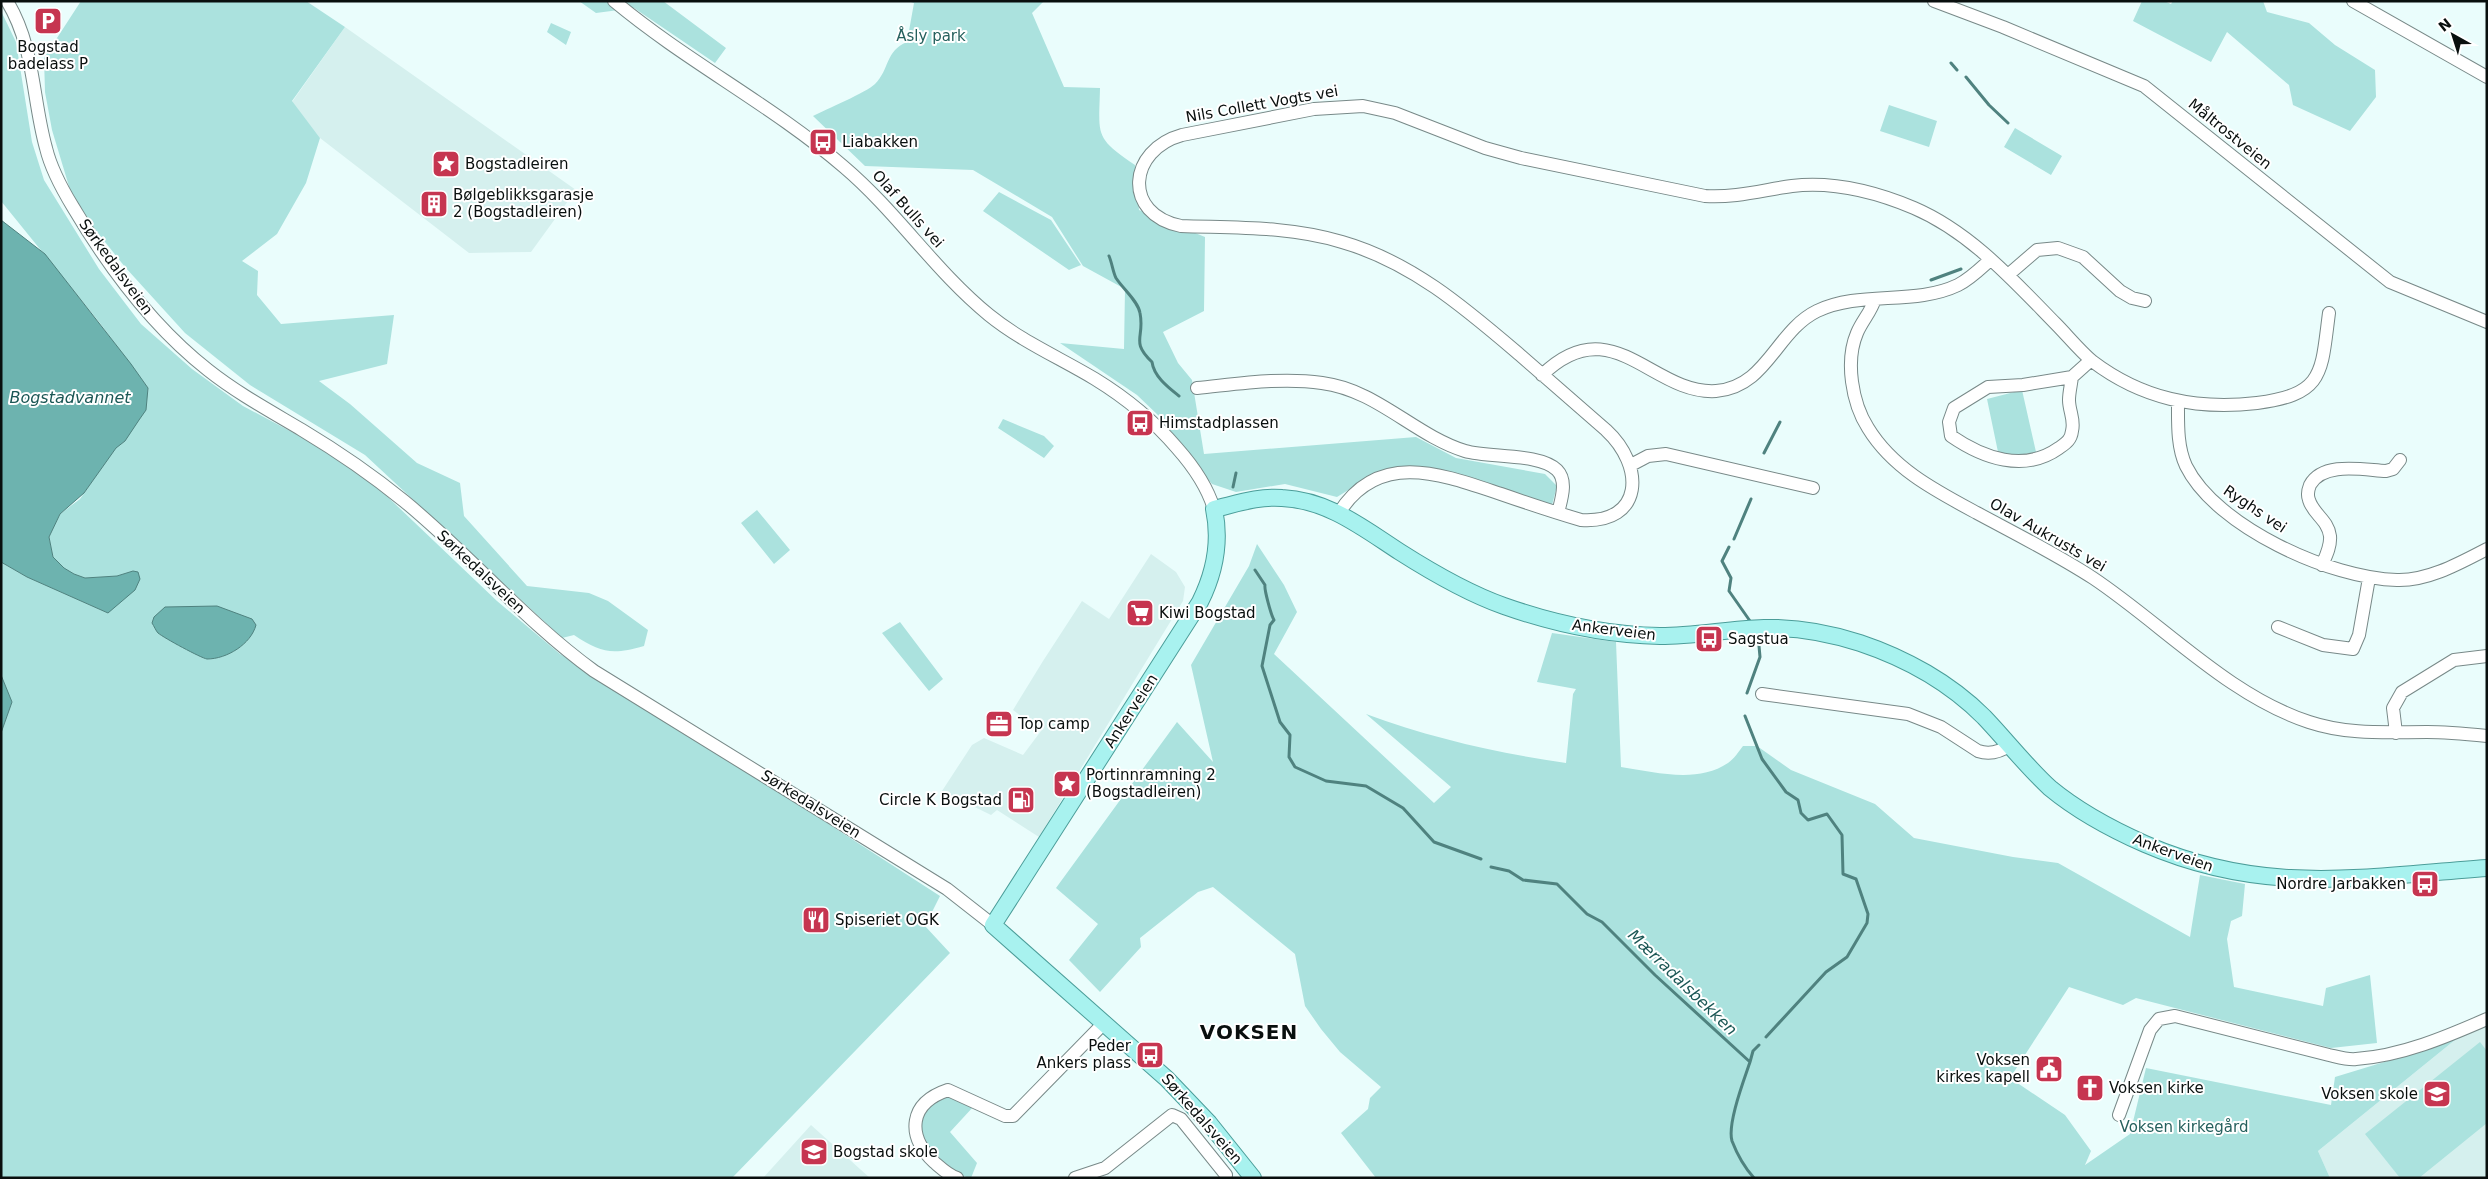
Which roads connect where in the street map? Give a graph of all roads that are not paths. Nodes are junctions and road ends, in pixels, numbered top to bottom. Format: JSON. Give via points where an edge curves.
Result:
{"nodes":[{"id":1,"x":7,"y":1,"type":"edge"},
{"id":2,"x":614,"y":1,"type":"edge"},
{"id":3,"x":1934,"y":1,"type":"edge"},
{"id":4,"x":2353,"y":1,"type":"edge"},
{"id":5,"x":2487,"y":76,"type":"edge"},
{"id":6,"x":1990,"y":260,"type":"junction"},
{"id":7,"x":2008,"y":275,"type":"junction"},
{"id":8,"x":1875,"y":299,"type":"junction"},
{"id":9,"x":2145,"y":301,"type":"dead end"},
{"id":10,"x":2328,"y":313,"type":"dead end"},
{"id":11,"x":2487,"y":322,"type":"edge"},
{"id":12,"x":2091,"y":360,"type":"junction"},
{"id":13,"x":1542,"y":375,"type":"junction"},
{"id":14,"x":2072,"y":377,"type":"junction"},
{"id":15,"x":1197,"y":388,"type":"dead end"},
{"id":16,"x":2178,"y":402,"type":"junction"},
{"id":17,"x":1173,"y":443,"type":"joint"},
{"id":18,"x":2400,"y":460,"type":"dead end"},
{"id":19,"x":1631,"y":465,"type":"junction"},
{"id":20,"x":1813,"y":488,"type":"dead end"},
{"id":21,"x":1214,"y":509,"type":"junction"},
{"id":22,"x":1338,"y":513,"type":"junction"},
{"id":23,"x":1558,"y":513,"type":"junction"},
{"id":24,"x":2487,"y":549,"type":"edge"},
{"id":25,"x":2322,"y":565,"type":"junction"},
{"id":26,"x":2369,"y":578,"type":"junction"},
{"id":27,"x":2278,"y":627,"type":"dead end"},
{"id":28,"x":2487,"y":656,"type":"edge"},
{"id":29,"x":1762,"y":694,"type":"dead end"},
{"id":30,"x":2396,"y":733,"type":"junction"},
{"id":31,"x":2487,"y":736,"type":"edge"},
{"id":32,"x":2010,"y":745,"type":"junction"},
{"id":33,"x":2487,"y":868,"type":"edge"},
{"id":34,"x":993,"y":925,"type":"junction"},
{"id":35,"x":2487,"y":1019,"type":"edge"},
{"id":36,"x":1105,"y":1022,"type":"junction"},
{"id":37,"x":2119,"y":1115,"type":"dead end"},
{"id":38,"x":1226,"y":1175,"type":"dead end"},
{"id":39,"x":957,"y":1178,"type":"edge"},
{"id":40,"x":1076,"y":1178,"type":"edge"},
{"id":41,"x":1252,"y":1178,"type":"edge"}],
"edges":[{"from":1,"to":34,"type":"street","name":"Sørkedalsveien","via":[[27,47],[46,148],[58,179],[110,264],[172,339],[223,381],[339,454],[406,503],[549,636],[594,671],[939,884]]},
{"from":2,"to":17,"type":"street","name":"Olaf Bulls vei","via":[[656,34],[828,153],[866,187],[957,287],[992,317],[1123,398]]},
{"from":3,"to":11,"type":"street","name":"Måltrostveien","via":[[2144,86],[2390,282]]},
{"from":4,"to":5,"type":"street"},
{"from":6,"to":7,"type":"street","name":"Nils Collett Vogts vei"},
{"from":6,"to":8,"type":"street","via":[[1966,281],[1949,289]]},
{"from":6,"to":13,"type":"street","name":"Nils Collett Vogts vei","via":[[1936,219],[1874,193],[1795,186],[1733,197],[1698,194],[1511,155],[1395,113],[1363,106],[1314,109],[1182,135],[1161,143],[1144,162],[1139,181],[1142,197],[1150,210],[1168,222],[1180,226],[1292,230],[1370,251],[1408,269],[1447,295]]},
{"from":7,"to":9,"type":"street","via":[[2037,250],[2058,248],[2083,257],[2120,291]]},
{"from":7,"to":12,"type":"street","name":"Nils Collett Vogts vei"},
{"from":8,"to":13,"type":"street","via":[[1844,301],[1808,316],[1786,336],[1758,372],[1722,390],[1695,389],[1623,355],[1597,350],[1560,359]]},
{"from":8,"to":30,"type":"street","name":"Olav Aukrusts vei","via":[[1853,345],[1856,397],[1863,419],[1874,437],[1913,476],[2080,570],[2237,686],[2265,703],[2332,729]]},
{"from":10,"to":16,"type":"street","name":"Nils Collett Vogts vei","via":[[2322,367],[2318,377],[2304,390],[2285,399],[2247,404]]},
{"from":12,"to":14,"type":"street"},
{"from":12,"to":16,"type":"street","name":"Nils Collett Vogts vei","via":[[2129,383]]},
{"from":13,"to":19,"type":"street","name":"Nils Collett Vogts vei","via":[[1614,437]]},
{"from":14,"to":14,"type":"street","via":[[2069,400],[2072,431],[2069,441],[2052,453],[2024,462],[2010,462],[1970,449],[1951,436],[1948,422],[1954,408],[1988,387]]},
{"from":15,"to":23,"type":"street","via":[[1301,381],[1324,383],[1354,392],[1455,447],[1553,467],[1563,480]]},
{"from":16,"to":25,"type":"street","name":"Ryghs vei","via":[[2182,455],[2202,490],[2220,507],[2258,533]]},
{"from":17,"to":21,"type":"street","name":"Ankerveien","via":[[1199,477]]},
{"from":18,"to":25,"type":"street","via":[[2386,472],[2334,470],[2323,473],[2312,482],[2308,500],[2326,523],[2330,535]]},
{"from":19,"to":20,"type":"street","via":[[1648,456],[1666,454]]},
{"from":19,"to":23,"type":"street","name":"Nils Collett Vogts vei","via":[[1633,484],[1629,496],[1613,513],[1589,520]]},
{"from":21,"to":22,"type":"main road","name":"Ankerveien","via":[[1256,499],[1282,498],[1308,501]]},
{"from":21,"to":34,"type":"main road","name":"Ankerveien","via":[[1216,559],[1200,602]]},
{"from":22,"to":23,"type":"street","name":"Nils Collett Vogts vei","via":[[1348,499],[1371,482],[1414,471],[1439,474]]},
{"from":22,"to":32,"type":"main road","name":"Ankerveien","via":[[1463,589],[1558,623],[1598,631],[1658,636],[1789,628],[1862,644],[1905,662],[1940,682],[1982,715]]},
{"from":24,"to":26,"type":"street","name":"Ryghs vei","via":[[2421,576],[2399,580]]},
{"from":25,"to":26,"type":"street","name":"Ryghs vei"},
{"from":26,"to":27,"type":"street","via":[[2359,635],[2353,648],[2317,643]]},
{"from":28,"to":30,"type":"street","via":[[2454,660],[2402,692],[2393,708]]},
{"from":29,"to":32,"type":"street","via":[[1908,714],[1941,726],[1985,753],[1997,752]]},
{"from":30,"to":31,"type":"street","name":"Olav Aukrusts vei","via":[[2448,732]]},
{"from":32,"to":33,"type":"main road","name":"Ankerveien","via":[[2049,786],[2091,817],[2148,845],[2210,868],[2300,880]]},
{"from":34,"to":36,"type":"main road","name":"Sørkedalsveien"},
{"from":35,"to":37,"type":"street","via":[[2434,1040],[2354,1060],[2174,1016],[2159,1019],[2150,1030]]},
{"from":36,"to":39,"type":"street","via":[[1013,1116],[1005,1116],[948,1090],[933,1095],[919,1110],[914,1123],[920,1146],[942,1170]]},
{"from":36,"to":41,"type":"main road","name":"Sørkedalsveien","via":[[1188,1100]]},
{"from":38,"to":40,"type":"street","name":"Sørkedalsveien","via":[[1182,1119],[1172,1115],[1105,1168]]}]}
